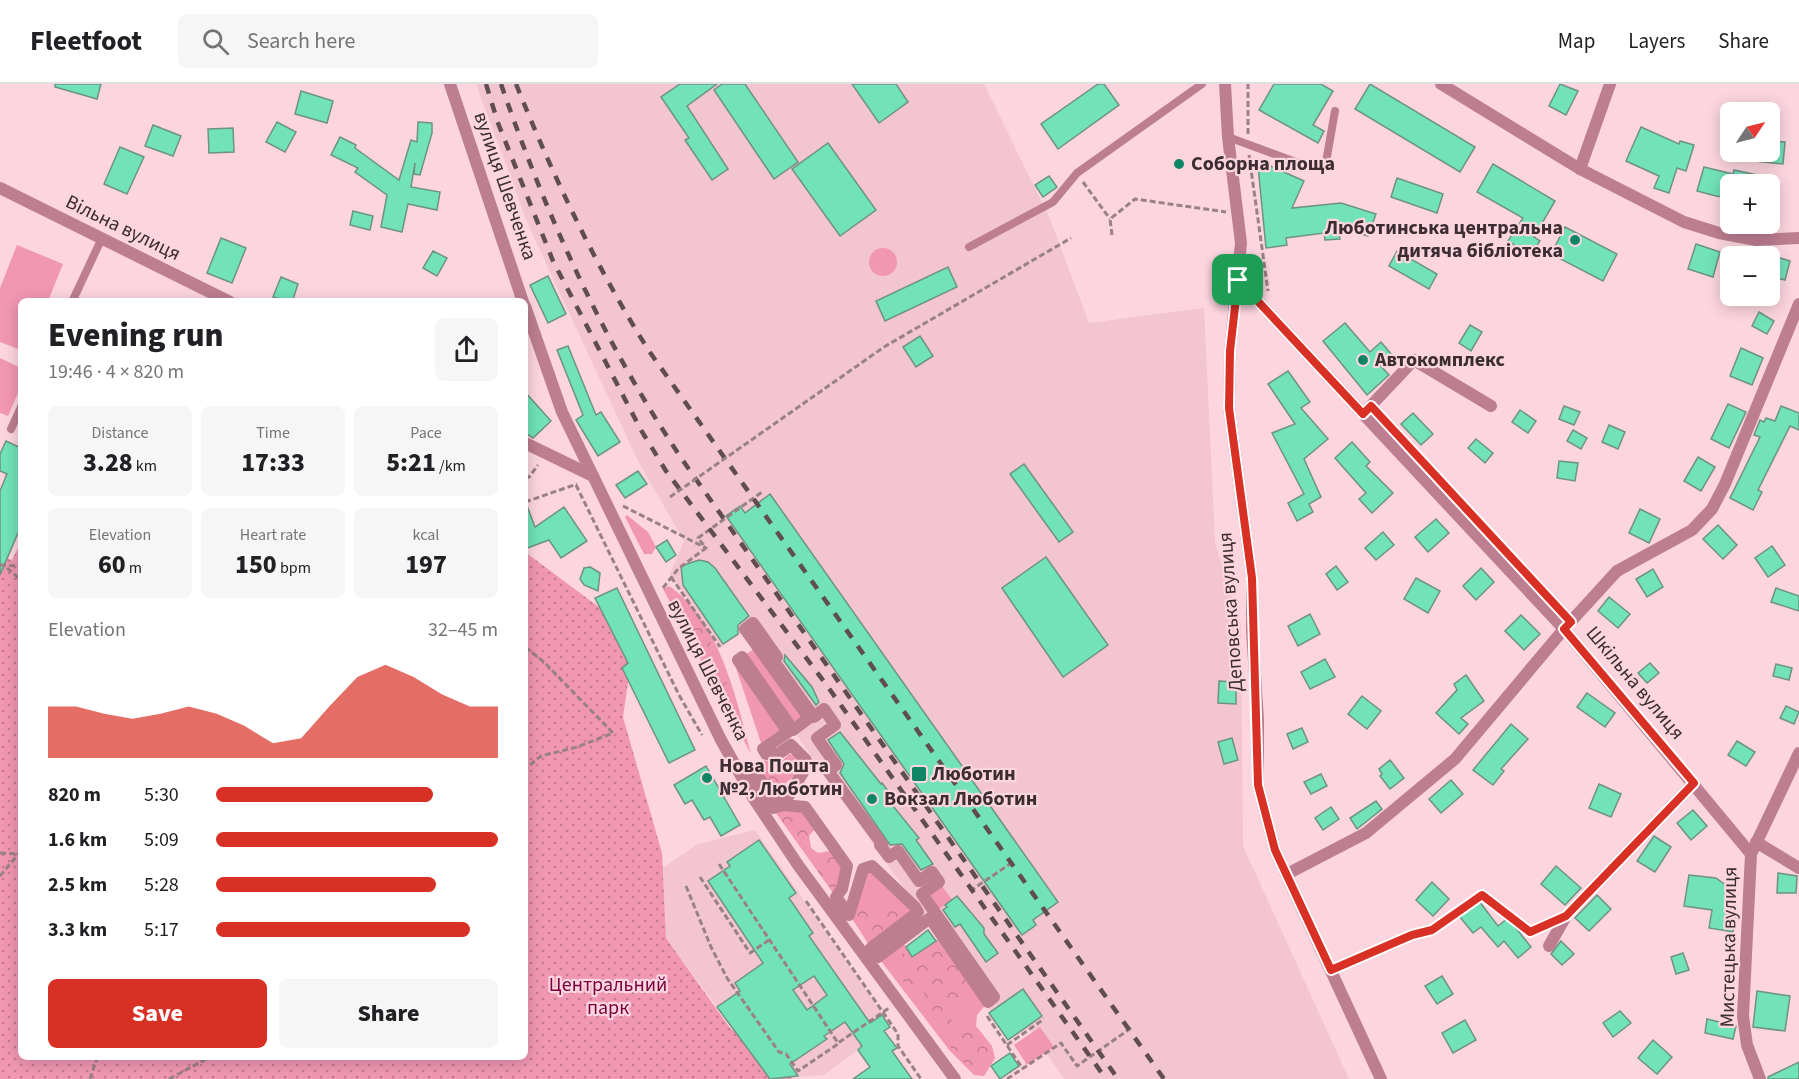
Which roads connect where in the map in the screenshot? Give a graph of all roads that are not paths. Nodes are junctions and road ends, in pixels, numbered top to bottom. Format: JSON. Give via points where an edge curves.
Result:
{"nodes":[{"id":1,"x":450,"y":84,"type":"edge"},
{"id":2,"x":1202,"y":84,"type":"edge"},
{"id":3,"x":1225,"y":84,"type":"edge"},
{"id":4,"x":1442,"y":84,"type":"edge"},
{"id":5,"x":1610,"y":84,"type":"edge"},
{"id":6,"x":1335,"y":111,"type":"dead end"},
{"id":7,"x":1228,"y":137,"type":"junction"},
{"id":8,"x":1580,"y":169,"type":"junction"},
{"id":9,"x":0,"y":188,"type":"edge"},
{"id":10,"x":1799,"y":238,"type":"edge"},
{"id":11,"x":101,"y":240,"type":"junction"},
{"id":12,"x":969,"y":247,"type":"dead end"},
{"id":13,"x":1238,"y":280,"type":"junction"},
{"id":14,"x":74,"y":298,"type":"edge"},
{"id":15,"x":222,"y":298,"type":"edge"},
{"id":16,"x":523,"y":298,"type":"edge"},
{"id":17,"x":1799,"y":304,"type":"edge"},
{"id":18,"x":528,"y":315,"type":"edge"},
{"id":19,"x":1491,"y":406,"type":"dead end"},
{"id":20,"x":18,"y":413,"type":"edge"},
{"id":21,"x":1363,"y":414,"type":"junction"},
{"id":22,"x":10,"y":429,"type":"dead end"},
{"id":23,"x":528,"y":444,"type":"edge"},
{"id":24,"x":593,"y":476,"type":"junction"},
{"id":25,"x":1564,"y":629,"type":"junction"},
{"id":26,"x":1798,"y":757,"type":"edge"},
{"id":27,"x":1694,"y":783,"type":"junction"},
{"id":28,"x":1754,"y":848,"type":"junction"},
{"id":29,"x":1799,"y":868,"type":"edge"},
{"id":30,"x":1287,"y":874,"type":"junction"},
{"id":31,"x":1549,"y":946,"type":"dead end"},
{"id":32,"x":991,"y":1000,"type":"joint"},
{"id":33,"x":955,"y":1079,"type":"edge"},
{"id":34,"x":1381,"y":1079,"type":"edge"},
{"id":35,"x":1760,"y":1079,"type":"edge"}],
"edges":[{"from":1,"to":16,"type":"street","name":"вулиця Шевченка"},
{"from":2,"to":12,"type":"lane","via":[[1077,173],[1053,202]]},
{"from":3,"to":7,"type":"street","name":"Деповська вулиця"},
{"from":4,"to":8,"type":"street"},
{"from":5,"to":8,"type":"street"},
{"from":6,"to":7,"type":"lane","via":[[1326,162],[1319,167],[1312,168]]},
{"from":7,"to":13,"type":"street","name":"Деповська вулиця","via":[[1241,243]]},
{"from":8,"to":10,"type":"street","via":[[1684,222],[1756,240]]},
{"from":9,"to":11,"type":"street","name":"Вільна вулиця"},
{"from":11,"to":14,"type":"lane"},
{"from":11,"to":15,"type":"street","name":"Вільна вулиця"},
{"from":13,"to":21,"type":"street","name":"Шкільна вулиця"},
{"from":13,"to":30,"type":"street","name":"Деповська вулиця","via":[[1230,351],[1229,408],[1252,578],[1258,785],[1275,850]]},
{"from":17,"to":25,"type":"street","via":[[1712,508],[1692,530],[1617,571]]},
{"from":18,"to":24,"type":"street","name":"вулиця Шевченка","via":[[562,412]]},
{"from":19,"to":21,"type":"street","via":[[1414,360]]},
{"from":20,"to":22,"type":"lane"},
{"from":21,"to":25,"type":"street","name":"Шкільна вулиця"},
{"from":23,"to":24,"type":"street"},
{"from":24,"to":33,"type":"street","name":"вулиця Шевченка","via":[[721,740],[754,799]]},
{"from":25,"to":27,"type":"street","name":"Шкільна вулиця"},
{"from":25,"to":30,"type":"street","via":[[1440,773],[1366,833]]},
{"from":26,"to":28,"type":"street","name":"Мистецька вулиця"},
{"from":27,"to":28,"type":"street","name":"Шкільна вулиця"},
{"from":27,"to":31,"type":"street","via":[[1566,916]]},
{"from":28,"to":29,"type":"street","name":"Шкільна вулиця"},
{"from":28,"to":35,"type":"street","name":"Мистецька вулиця","via":[[1743,1016],[1747,1045]]},
{"from":30,"to":34,"type":"street","name":"Деповська вулиця"},
{"from":32,"to":32,"type":"street","via":[[994,997],[922,894],[939,882],[932,872],[919,881],[898,851],[889,857],[880,845],[828,771],[836,765],[817,738],[835,725],[824,709],[814,717],[773,660],[777,657],[753,623],[745,629],[809,718],[794,729],[742,657],[738,660],[788,732],[763,749],[766,754],[774,755],[791,745],[806,760],[805,769],[786,800],[771,793],[752,769],[748,771],[773,808],[805,807],[847,866],[836,897],[849,915],[863,869],[868,866],[915,907],[918,912],[872,948],[878,957],[930,918],[988,1002]]}]}
